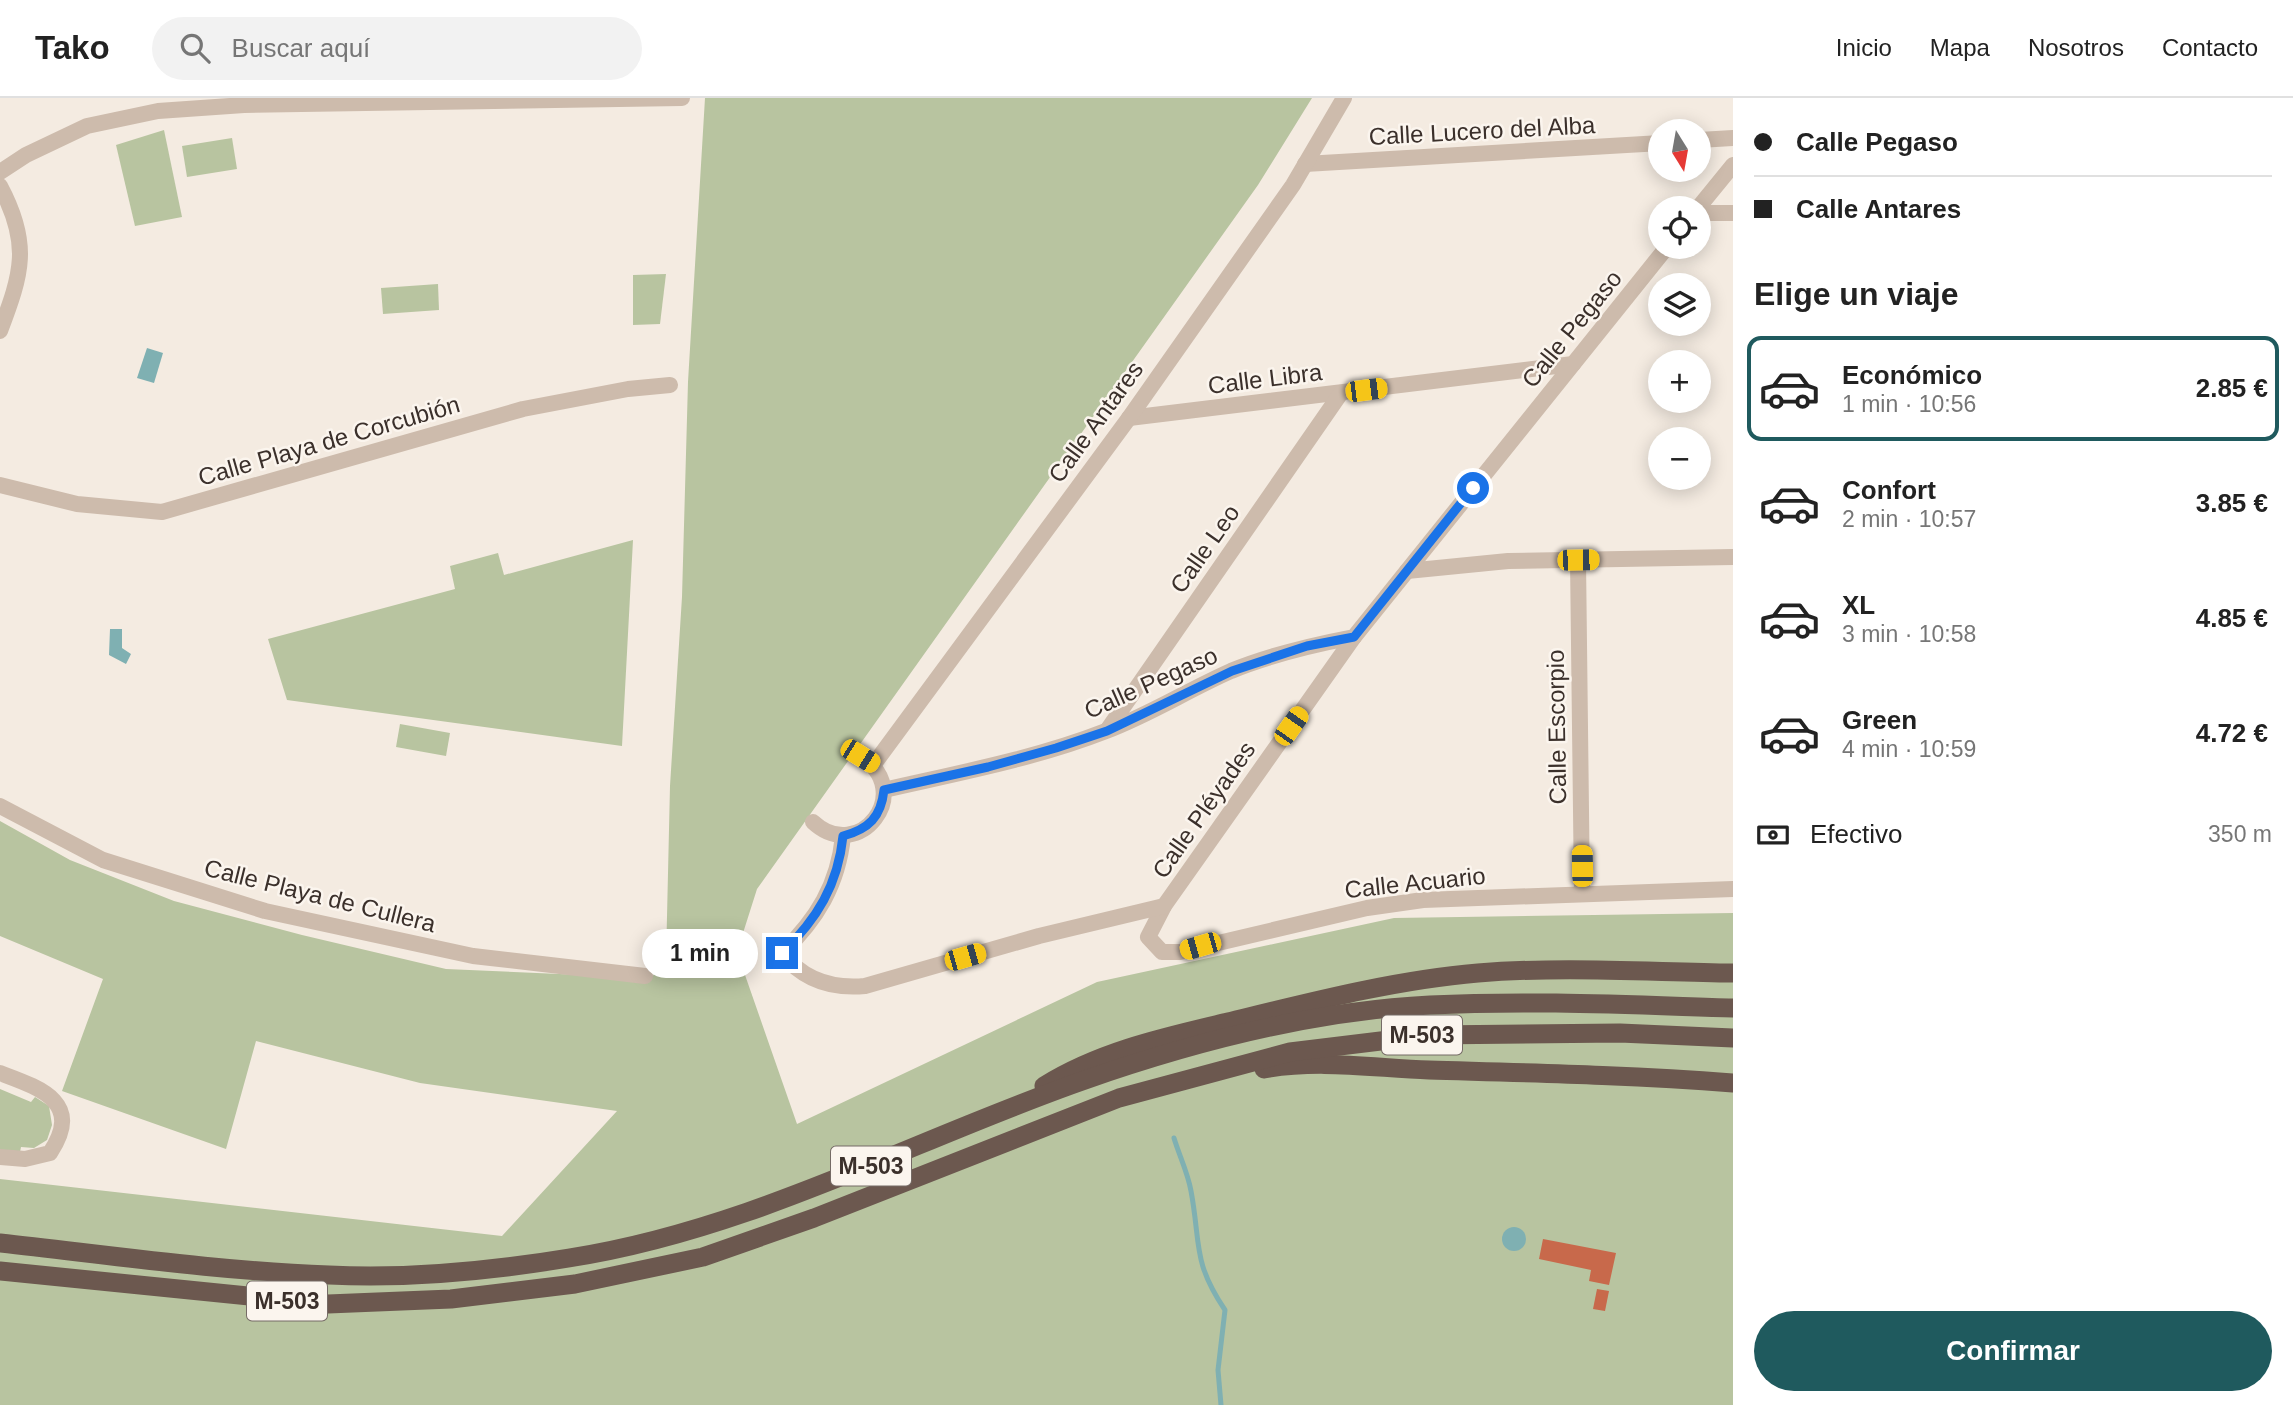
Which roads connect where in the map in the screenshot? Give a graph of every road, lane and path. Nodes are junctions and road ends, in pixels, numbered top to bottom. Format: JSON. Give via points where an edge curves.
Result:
{"nodes":[{"id":1,"x":1344,"y":98,"type":"edge"},
{"id":2,"x":682,"y":99,"type":"edge"},
{"id":3,"x":1733,"y":138,"type":"edge"},
{"id":4,"x":1712,"y":139,"type":"edge"},
{"id":5,"x":1648,"y":143,"type":"edge"},
{"id":6,"x":1305,"y":164,"type":"junction"},
{"id":7,"x":1733,"y":165,"type":"edge"},
{"id":8,"x":0,"y":172,"type":"edge"},
{"id":9,"x":0,"y":186,"type":"edge"},
{"id":10,"x":1710,"y":196,"type":"edge"},
{"id":11,"x":1711,"y":212,"type":"edge"},
{"id":12,"x":1733,"y":213,"type":"edge"},
{"id":13,"x":1657,"y":259,"type":"edge"},
{"id":14,"x":0,"y":331,"type":"edge"},
{"id":15,"x":1573,"y":364,"type":"junction"},
{"id":16,"x":670,"y":385,"type":"dead end"},
{"id":17,"x":1341,"y":393,"type":"junction"},
{"id":18,"x":1129,"y":418,"type":"junction"},
{"id":19,"x":0,"y":485,"type":"edge"},
{"id":20,"x":1733,"y":557,"type":"edge"},
{"id":21,"x":1578,"y":560,"type":"junction"},
{"id":22,"x":1407,"y":571,"type":"junction"},
{"id":23,"x":1354,"y":637,"type":"junction"},
{"id":24,"x":1107,"y":731,"type":"junction"},
{"id":25,"x":884,"y":790,"type":"junction"},
{"id":26,"x":0,"y":806,"type":"edge"},
{"id":27,"x":813,"y":822,"type":"dead end"},
{"id":28,"x":843,"y":836,"type":"junction"},
{"id":29,"x":1733,"y":889,"type":"edge"},
{"id":30,"x":1582,"y":894,"type":"junction"},
{"id":31,"x":1164,"y":906,"type":"junction"},
{"id":32,"x":1733,"y":973,"type":"edge"},
{"id":33,"x":645,"y":976,"type":"dead end"},
{"id":34,"x":1733,"y":1008,"type":"edge"},
{"id":35,"x":1733,"y":1038,"type":"edge"},
{"id":36,"x":0,"y":1073,"type":"edge"},
{"id":37,"x":1733,"y":1083,"type":"edge"},
{"id":38,"x":1119,"y":1098,"type":"junction"},
{"id":39,"x":1009,"y":1109,"type":"junction"},
{"id":40,"x":0,"y":1157,"type":"edge"},
{"id":41,"x":0,"y":1243,"type":"edge"},
{"id":42,"x":0,"y":1271,"type":"edge"}],
"edges":[{"from":1,"to":6,"type":"street","name":"Calle Antares"},
{"from":2,"to":8,"type":"street","via":[[258,105],[158,111],[87,126]]},
{"from":3,"to":4,"type":"street"},
{"from":5,"to":6,"type":"street","name":"Calle Lucero del Alba"},
{"from":6,"to":18,"type":"street","name":"Calle Antares"},
{"from":7,"to":10,"type":"street"},
{"from":9,"to":14,"type":"street","via":[[12,209],[22,250],[18,285]]},
{"from":11,"to":12,"type":"street"},
{"from":13,"to":15,"type":"street","name":"Calle Pegaso"},
{"from":15,"to":17,"type":"street","name":"Calle Libra"},
{"from":15,"to":22,"type":"street","name":"Calle Pegaso"},
{"from":16,"to":19,"type":"street","name":"Calle Playa de Corcubión","via":[[523,410],[162,512],[77,504]]},
{"from":17,"to":18,"type":"street","name":"Calle Libra"},
{"from":17,"to":24,"type":"street","name":"Calle Leo"},
{"from":18,"to":25,"type":"street","name":"Calle Antares","via":[[867,760],[881,775]]},
{"from":20,"to":21,"type":"street"},
{"from":21,"to":22,"type":"street"},
{"from":21,"to":30,"type":"street","name":"Calle Escorpio"},
{"from":22,"to":23,"type":"street","name":"Calle Pegaso"},
{"from":23,"to":24,"type":"street","name":"Calle Pegaso","via":[[1307,646],[1232,671]]},
{"from":23,"to":31,"type":"street","name":"Calle Pléyades"},
{"from":24,"to":25,"type":"street","name":"Calle Pegaso","via":[[988,767]]},
{"from":25,"to":28,"type":"street","via":[[874,821]]},
{"from":26,"to":33,"type":"street","name":"Calle Playa de Cullera","via":[[103,860],[265,911],[474,956]]},
{"from":27,"to":28,"type":"street","via":[[828,833]]},
{"from":28,"to":31,"type":"street","via":[[829,894],[808,928],[782,953],[808,977],[841,988],[866,986]]},
{"from":29,"to":30,"type":"street","name":"Calle Acuario"},
{"from":30,"to":31,"type":"street","name":"Calle Acuario","via":[[1423,900],[1367,908],[1180,952],[1162,952],[1148,937]]},
{"from":32,"to":39,"type":"highway","number":"M-503","via":[[1554,970],[1418,981],[1152,1041],[1075,1068]]},
{"from":34,"to":39,"type":"highway","number":"M-503","via":[[1427,1005],[1280,1024],[1159,1056]]},
{"from":35,"to":38,"type":"highway","number":"M-503","via":[[1620,1033],[1430,1035],[1290,1052]]},
{"from":36,"to":40,"type":"street","via":[[45,1090],[62,1119],[62,1136],[50,1153],[25,1159]]},
{"from":37,"to":38,"type":"highway","number":"M-503","via":[[1338,1064],[1280,1066]]},
{"from":38,"to":42,"type":"highway","number":"M-503","via":[[703,1257],[575,1284],[452,1299],[328,1304]]},
{"from":39,"to":41,"type":"highway","number":"M-503","via":[[737,1216],[572,1258],[449,1273],[331,1276]]}]}
